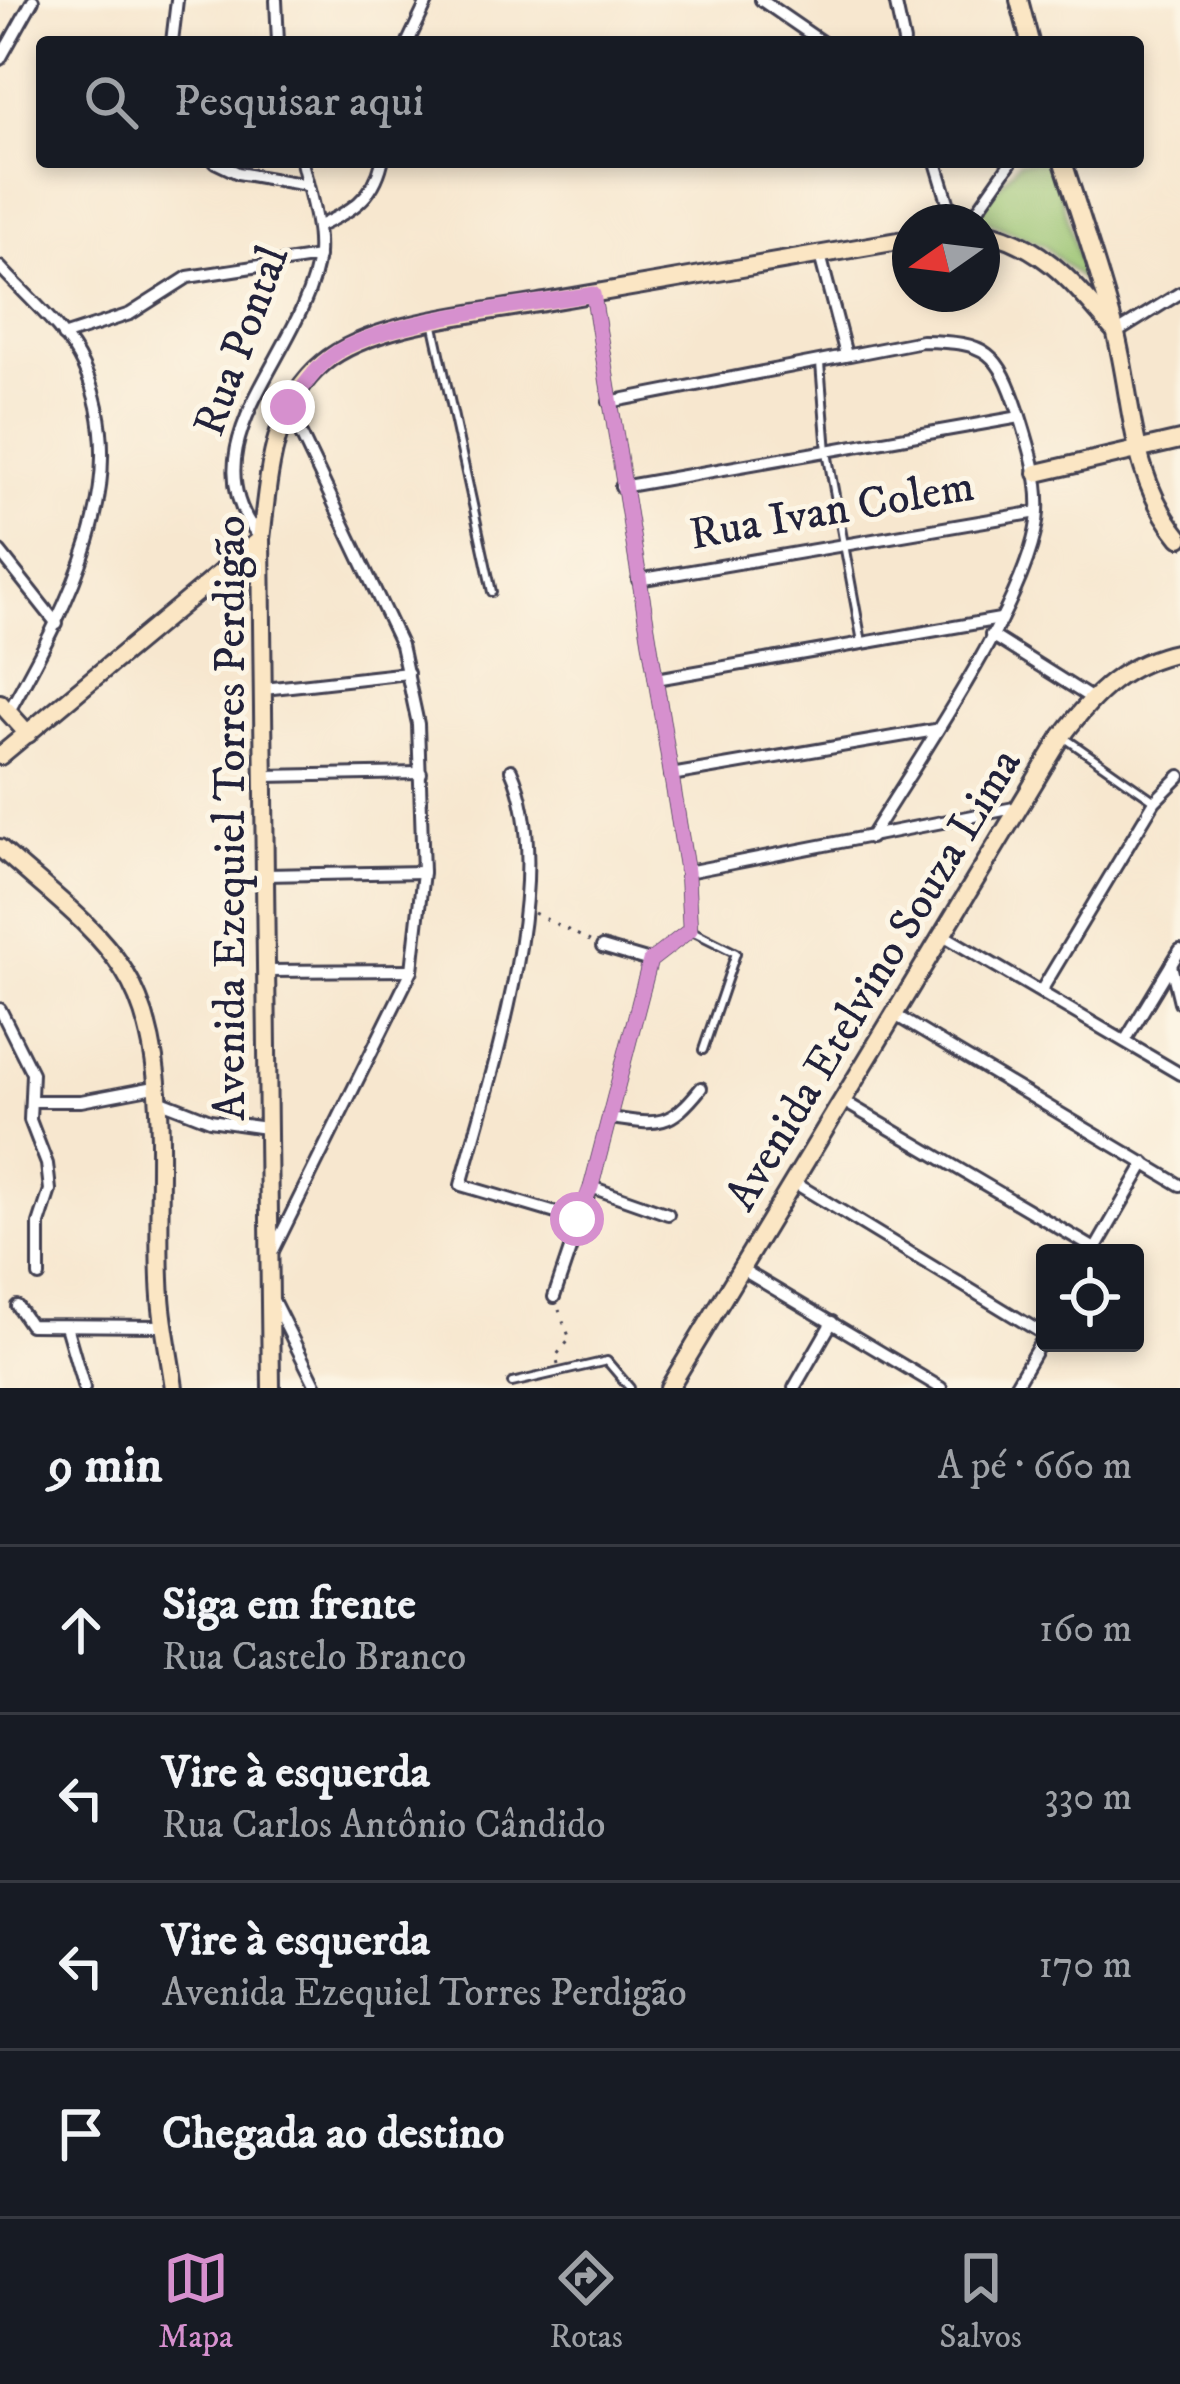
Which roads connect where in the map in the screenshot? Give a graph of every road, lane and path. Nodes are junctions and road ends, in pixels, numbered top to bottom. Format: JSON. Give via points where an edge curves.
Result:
{"nodes":[{"id":1,"x":33,"y":0,"type":"edge"},
{"id":2,"x":177,"y":0,"type":"edge"},
{"id":3,"x":275,"y":0,"type":"edge"},
{"id":4,"x":428,"y":0,"type":"edge"},
{"id":5,"x":761,"y":0,"type":"edge"},
{"id":6,"x":895,"y":0,"type":"edge"},
{"id":7,"x":1019,"y":0,"type":"edge"},
{"id":8,"x":173,"y":36,"type":"edge"},
{"id":9,"x":278,"y":36,"type":"edge"},
{"id":10,"x":411,"y":36,"type":"edge"},
{"id":11,"x":813,"y":36,"type":"edge"},
{"id":12,"x":903,"y":36,"type":"edge"},
{"id":13,"x":1028,"y":36,"type":"edge"},
{"id":14,"x":0,"y":59,"type":"edge"},
{"id":15,"x":228,"y":168,"type":"edge"},
{"id":16,"x":304,"y":168,"type":"edge"},
{"id":17,"x":380,"y":168,"type":"edge"},
{"id":18,"x":938,"y":168,"type":"edge"},
{"id":19,"x":1007,"y":168,"type":"edge"},
{"id":20,"x":1066,"y":168,"type":"edge"},
{"id":21,"x":308,"y":185,"type":"junction"},
{"id":22,"x":949,"y":204,"type":"edge"},
{"id":23,"x":982,"y":204,"type":"edge"},
{"id":24,"x":317,"y":227,"type":"junction"},
{"id":25,"x":1000,"y":239,"type":"edge"},
{"id":26,"x":892,"y":242,"type":"edge"},
{"id":27,"x":820,"y":255,"type":"junction"},
{"id":28,"x":318,"y":256,"type":"junction"},
{"id":29,"x":0,"y":267,"type":"edge"},
{"id":30,"x":1180,"y":293,"type":"edge"},
{"id":31,"x":593,"y":294,"type":"junction"},
{"id":32,"x":433,"y":322,"type":"junction"},
{"id":33,"x":1116,"y":333,"type":"junction"},
{"id":34,"x":63,"y":336,"type":"junction"},
{"id":35,"x":846,"y":355,"type":"junction"},
{"id":36,"x":820,"y":363,"type":"junction"},
{"id":37,"x":609,"y":401,"type":"junction"},
{"id":38,"x":288,"y":407,"type":"junction"},
{"id":39,"x":1020,"y":417,"type":"junction"},
{"id":40,"x":1180,"y":440,"type":"edge"},
{"id":41,"x":1135,"y":451,"type":"junction"},
{"id":42,"x":827,"y":452,"type":"junction"},
{"id":43,"x":1036,"y":473,"type":"junction"},
{"id":44,"x":621,"y":487,"type":"junction"},
{"id":45,"x":1038,"y":512,"type":"junction"},
{"id":46,"x":1180,"y":538,"type":"edge"},
{"id":47,"x":261,"y":539,"type":"junction"},
{"id":48,"x":844,"y":545,"type":"junction"},
{"id":49,"x":0,"y":552,"type":"edge"},
{"id":50,"x":638,"y":580,"type":"junction"},
{"id":51,"x":492,"y":592,"type":"dead end"},
{"id":52,"x":1000,"y":619,"type":"junction"},
{"id":53,"x":57,"y":624,"type":"junction"},
{"id":54,"x":991,"y":635,"type":"junction"},
{"id":55,"x":862,"y":642,"type":"junction"},
{"id":56,"x":1180,"y":652,"type":"edge"},
{"id":57,"x":408,"y":673,"type":"junction"},
{"id":58,"x":656,"y":679,"type":"junction"},
{"id":59,"x":264,"y":688,"type":"junction"},
{"id":60,"x":1090,"y":698,"type":"junction"},
{"id":61,"x":4,"y":708,"type":"edge"},
{"id":62,"x":935,"y":730,"type":"junction"},
{"id":63,"x":28,"y":734,"type":"junction"},
{"id":64,"x":1063,"y":736,"type":"junction"},
{"id":65,"x":0,"y":756,"type":"edge"},
{"id":66,"x":511,"y":770,"type":"dead end"},
{"id":67,"x":421,"y":773,"type":"junction"},
{"id":68,"x":671,"y":775,"type":"junction"},
{"id":69,"x":264,"y":776,"type":"junction"},
{"id":70,"x":1180,"y":776,"type":"edge"},
{"id":71,"x":1155,"y":801,"type":"junction"},
{"id":72,"x":1019,"y":807,"type":"junction"},
{"id":73,"x":871,"y":838,"type":"junction"},
{"id":74,"x":0,"y":848,"type":"edge"},
{"id":75,"x":423,"y":872,"type":"junction"},
{"id":76,"x":687,"y":872,"type":"junction"},
{"id":77,"x":265,"y":875,"type":"junction"},
{"id":78,"x":521,"y":907,"type":"junction"},
{"id":79,"x":690,"y":930,"type":"junction"},
{"id":80,"x":944,"y":934,"type":"junction"},
{"id":81,"x":602,"y":947,"type":"joint"},
{"id":82,"x":1180,"y":950,"type":"edge"},
{"id":83,"x":650,"y":961,"type":"junction"},
{"id":84,"x":1171,"y":965,"type":"junction"},
{"id":85,"x":412,"y":970,"type":"junction"},
{"id":86,"x":265,"y":971,"type":"junction"},
{"id":87,"x":1041,"y":992,"type":"junction"},
{"id":88,"x":1180,"y":1002,"type":"edge"},
{"id":89,"x":0,"y":1009,"type":"edge"},
{"id":90,"x":895,"y":1015,"type":"junction"},
{"id":91,"x":1124,"y":1041,"type":"junction"},
{"id":92,"x":703,"y":1050,"type":"dead end"},
{"id":93,"x":1180,"y":1074,"type":"edge"},
{"id":94,"x":700,"y":1088,"type":"dead end"},
{"id":95,"x":156,"y":1093,"type":"junction"},
{"id":96,"x":34,"y":1100,"type":"junction"},
{"id":97,"x":843,"y":1101,"type":"junction"},
{"id":98,"x":610,"y":1118,"type":"junction"},
{"id":99,"x":266,"y":1128,"type":"junction"},
{"id":100,"x":1145,"y":1163,"type":"junction"},
{"id":101,"x":795,"y":1183,"type":"junction"},
{"id":102,"x":1180,"y":1185,"type":"edge"},
{"id":103,"x":591,"y":1187,"type":"junction"},
{"id":104,"x":668,"y":1214,"type":"dead end"},
{"id":105,"x":577,"y":1219,"type":"junction"},
{"id":106,"x":1082,"y":1244,"type":"edge"},
{"id":107,"x":1098,"y":1244,"type":"edge"},
{"id":108,"x":271,"y":1256,"type":"junction"},
{"id":109,"x":743,"y":1270,"type":"junction"},
{"id":110,"x":39,"y":1276,"type":"dead end"},
{"id":111,"x":271,"y":1295,"type":"junction"},
{"id":112,"x":554,"y":1297,"type":"joint"},
{"id":113,"x":17,"y":1306,"type":"dead end"},
{"id":114,"x":832,"y":1322,"type":"junction"},
{"id":115,"x":66,"y":1326,"type":"junction"},
{"id":116,"x":165,"y":1326,"type":"junction"},
{"id":117,"x":1036,"y":1330,"type":"edge"},
{"id":118,"x":1036,"y":1350,"type":"edge"},
{"id":119,"x":560,"y":1372,"type":"junction"},
{"id":120,"x":512,"y":1384,"type":"dead end"},
{"id":121,"x":84,"y":1388,"type":"edge"},
{"id":122,"x":174,"y":1388,"type":"edge"},
{"id":123,"x":271,"y":1388,"type":"edge"},
{"id":124,"x":317,"y":1388,"type":"edge"},
{"id":125,"x":630,"y":1388,"type":"edge"},
{"id":126,"x":669,"y":1388,"type":"edge"},
{"id":127,"x":794,"y":1388,"type":"edge"},
{"id":128,"x":941,"y":1388,"type":"edge"},
{"id":129,"x":1014,"y":1388,"type":"edge"}],
"edges":[{"from":1,"to":14,"type":"street"},
{"from":2,"to":8,"type":"street"},
{"from":3,"to":9,"type":"street"},
{"from":4,"to":10,"type":"street"},
{"from":5,"to":11,"type":"street"},
{"from":6,"to":12,"type":"street"},
{"from":7,"to":13,"type":"street"},
{"from":15,"to":21,"type":"street"},
{"from":16,"to":21,"type":"street","name":"Rua Pontal"},
{"from":17,"to":24,"type":"street","via":[[360,206]]},
{"from":18,"to":22,"type":"street"},
{"from":19,"to":23,"type":"street"},
{"from":20,"to":33,"type":"street"},
{"from":21,"to":24,"type":"street","name":"Rua Pontal"},
{"from":24,"to":28,"type":"street","name":"Rua Pontal"},
{"from":25,"to":33,"type":"street","via":[[1063,271]]},
{"from":26,"to":27,"type":"street","name":"Avenida Ezequiel Torres Perdigão"},
{"from":27,"to":31,"type":"street","name":"Avenida Ezequiel Torres Perdigão"},
{"from":27,"to":35,"type":"street"},
{"from":28,"to":34,"type":"street","via":[[188,277],[130,314]]},
{"from":28,"to":47,"type":"street","name":"Rua Pontal","via":[[241,426],[232,480],[244,519]]},
{"from":29,"to":34,"type":"street"},
{"from":30,"to":33,"type":"street"},
{"from":31,"to":32,"type":"street","name":"Avenida Ezequiel Torres Perdigão"},
{"from":31,"to":37,"type":"street"},
{"from":32,"to":38,"type":"street","name":"Avenida Ezequiel Torres Perdigão","via":[[347,346],[320,365]]},
{"from":32,"to":51,"type":"lane"},
{"from":33,"to":41,"type":"street"},
{"from":34,"to":53,"type":"street","via":[[83,365],[96,409],[100,494]]},
{"from":35,"to":36,"type":"street"},
{"from":35,"to":39,"type":"street","via":[[922,341],[970,343],[1002,365]]},
{"from":36,"to":37,"type":"street"},
{"from":36,"to":42,"type":"lane"},
{"from":37,"to":44,"type":"street"},
{"from":38,"to":47,"type":"street","name":"Avenida Ezequiel Torres Perdigão","via":[[275,440]]},
{"from":38,"to":57,"type":"street","via":[[380,592]]},
{"from":39,"to":42,"type":"street"},
{"from":39,"to":43,"type":"street"},
{"from":40,"to":41,"type":"street"},
{"from":41,"to":43,"type":"street"},
{"from":41,"to":46,"type":"street","via":[[1159,512]]},
{"from":42,"to":44,"type":"street"},
{"from":42,"to":48,"type":"lane"},
{"from":43,"to":45,"type":"street"},
{"from":44,"to":50,"type":"street"},
{"from":45,"to":48,"type":"street","name":"Rua Ivan Colem"},
{"from":45,"to":52,"type":"street","via":[[1024,575]]},
{"from":47,"to":59,"type":"street","name":"Avenida Ezequiel Torres Perdigão"},
{"from":47,"to":63,"type":"street"},
{"from":48,"to":50,"type":"street","name":"Rua Ivan Colem"},
{"from":48,"to":55,"type":"lane"},
{"from":49,"to":53,"type":"street"},
{"from":50,"to":58,"type":"street"},
{"from":52,"to":54,"type":"street"},
{"from":52,"to":55,"type":"street"},
{"from":53,"to":61,"type":"street"},
{"from":54,"to":60,"type":"street"},
{"from":54,"to":62,"type":"street"},
{"from":55,"to":58,"type":"street"},
{"from":56,"to":60,"type":"street","name":"Avenida Etelvino Souza Lima","via":[[1119,674]]},
{"from":57,"to":59,"type":"street"},
{"from":57,"to":67,"type":"street"},
{"from":58,"to":68,"type":"street"},
{"from":59,"to":69,"type":"street","name":"Avenida Ezequiel Torres Perdigão"},
{"from":60,"to":64,"type":"street","name":"Avenida Etelvino Souza Lima"},
{"from":61,"to":63,"type":"street"},
{"from":62,"to":68,"type":"street"},
{"from":62,"to":73,"type":"street"},
{"from":63,"to":65,"type":"street"},
{"from":64,"to":71,"type":"lane"},
{"from":64,"to":72,"type":"street","name":"Avenida Etelvino Souza Lima"},
{"from":66,"to":78,"type":"street","via":[[528,826]]},
{"from":67,"to":69,"type":"street"},
{"from":67,"to":75,"type":"street"},
{"from":68,"to":76,"type":"street"},
{"from":69,"to":77,"type":"street","name":"Avenida Ezequiel Torres Perdigão"},
{"from":70,"to":71,"type":"street"},
{"from":71,"to":87,"type":"street"},
{"from":72,"to":73,"type":"street"},
{"from":72,"to":80,"type":"street","name":"Avenida Etelvino Souza Lima"},
{"from":73,"to":76,"type":"street"},
{"from":74,"to":95,"type":"street","via":[[124,970],[142,1007]]},
{"from":75,"to":77,"type":"street"},
{"from":75,"to":85,"type":"street"},
{"from":76,"to":79,"type":"street"},
{"from":77,"to":86,"type":"street","name":"Avenida Ezequiel Torres Perdigão"},
{"from":78,"to":81,"type":"path"},
{"from":78,"to":105,"type":"street","via":[[515,983],[461,1185]]},
{"from":79,"to":83,"type":"street"},
{"from":79,"to":92,"type":"lane","via":[[736,953]]},
{"from":80,"to":87,"type":"street"},
{"from":80,"to":90,"type":"street","name":"Avenida Etelvino Souza Lima"},
{"from":81,"to":83,"type":"street"},
{"from":82,"to":84,"type":"street"},
{"from":83,"to":98,"type":"street"},
{"from":84,"to":88,"type":"street"},
{"from":84,"to":91,"type":"street"},
{"from":85,"to":86,"type":"street"},
{"from":85,"to":108,"type":"street"},
{"from":86,"to":99,"type":"street","name":"Avenida Ezequiel Torres Perdigão"},
{"from":87,"to":91,"type":"street"},
{"from":89,"to":96,"type":"street","via":[[32,1073]]},
{"from":90,"to":97,"type":"street","name":"Avenida Etelvino Souza Lima"},
{"from":90,"to":100,"type":"street"},
{"from":91,"to":93,"type":"street"},
{"from":94,"to":98,"type":"street","via":[[679,1115],[658,1124]]},
{"from":95,"to":96,"type":"street"},
{"from":95,"to":99,"type":"street","via":[[210,1120]]},
{"from":95,"to":116,"type":"street"},
{"from":96,"to":110,"type":"street","via":[[30,1120],[50,1190]]},
{"from":97,"to":101,"type":"street","name":"Avenida Etelvino Souza Lima"},
{"from":97,"to":106,"type":"street"},
{"from":98,"to":103,"type":"street"},
{"from":99,"to":108,"type":"street","name":"Avenida Ezequiel Torres Perdigão"},
{"from":100,"to":102,"type":"street"},
{"from":100,"to":107,"type":"street"},
{"from":101,"to":109,"type":"street","name":"Avenida Etelvino Souza Lima"},
{"from":101,"to":117,"type":"street"},
{"from":103,"to":104,"type":"street"},
{"from":103,"to":105,"type":"street"},
{"from":105,"to":112,"type":"street"},
{"from":108,"to":111,"type":"street","name":"Avenida Ezequiel Torres Perdigão"},
{"from":109,"to":114,"type":"street"},
{"from":109,"to":126,"type":"street","name":"Avenida Etelvino Souza Lima"},
{"from":111,"to":123,"type":"street","name":"Avenida Ezequiel Torres Perdigão"},
{"from":111,"to":124,"type":"street"},
{"from":112,"to":119,"type":"path","via":[[570,1339],[556,1356]]},
{"from":113,"to":115,"type":"street","via":[[30,1325]]},
{"from":114,"to":127,"type":"street"},
{"from":114,"to":128,"type":"street"},
{"from":115,"to":116,"type":"street"},
{"from":115,"to":121,"type":"street"},
{"from":116,"to":122,"type":"street"},
{"from":118,"to":129,"type":"street"},
{"from":119,"to":120,"type":"lane"},
{"from":119,"to":125,"type":"lane","via":[[607,1361]]}]}
